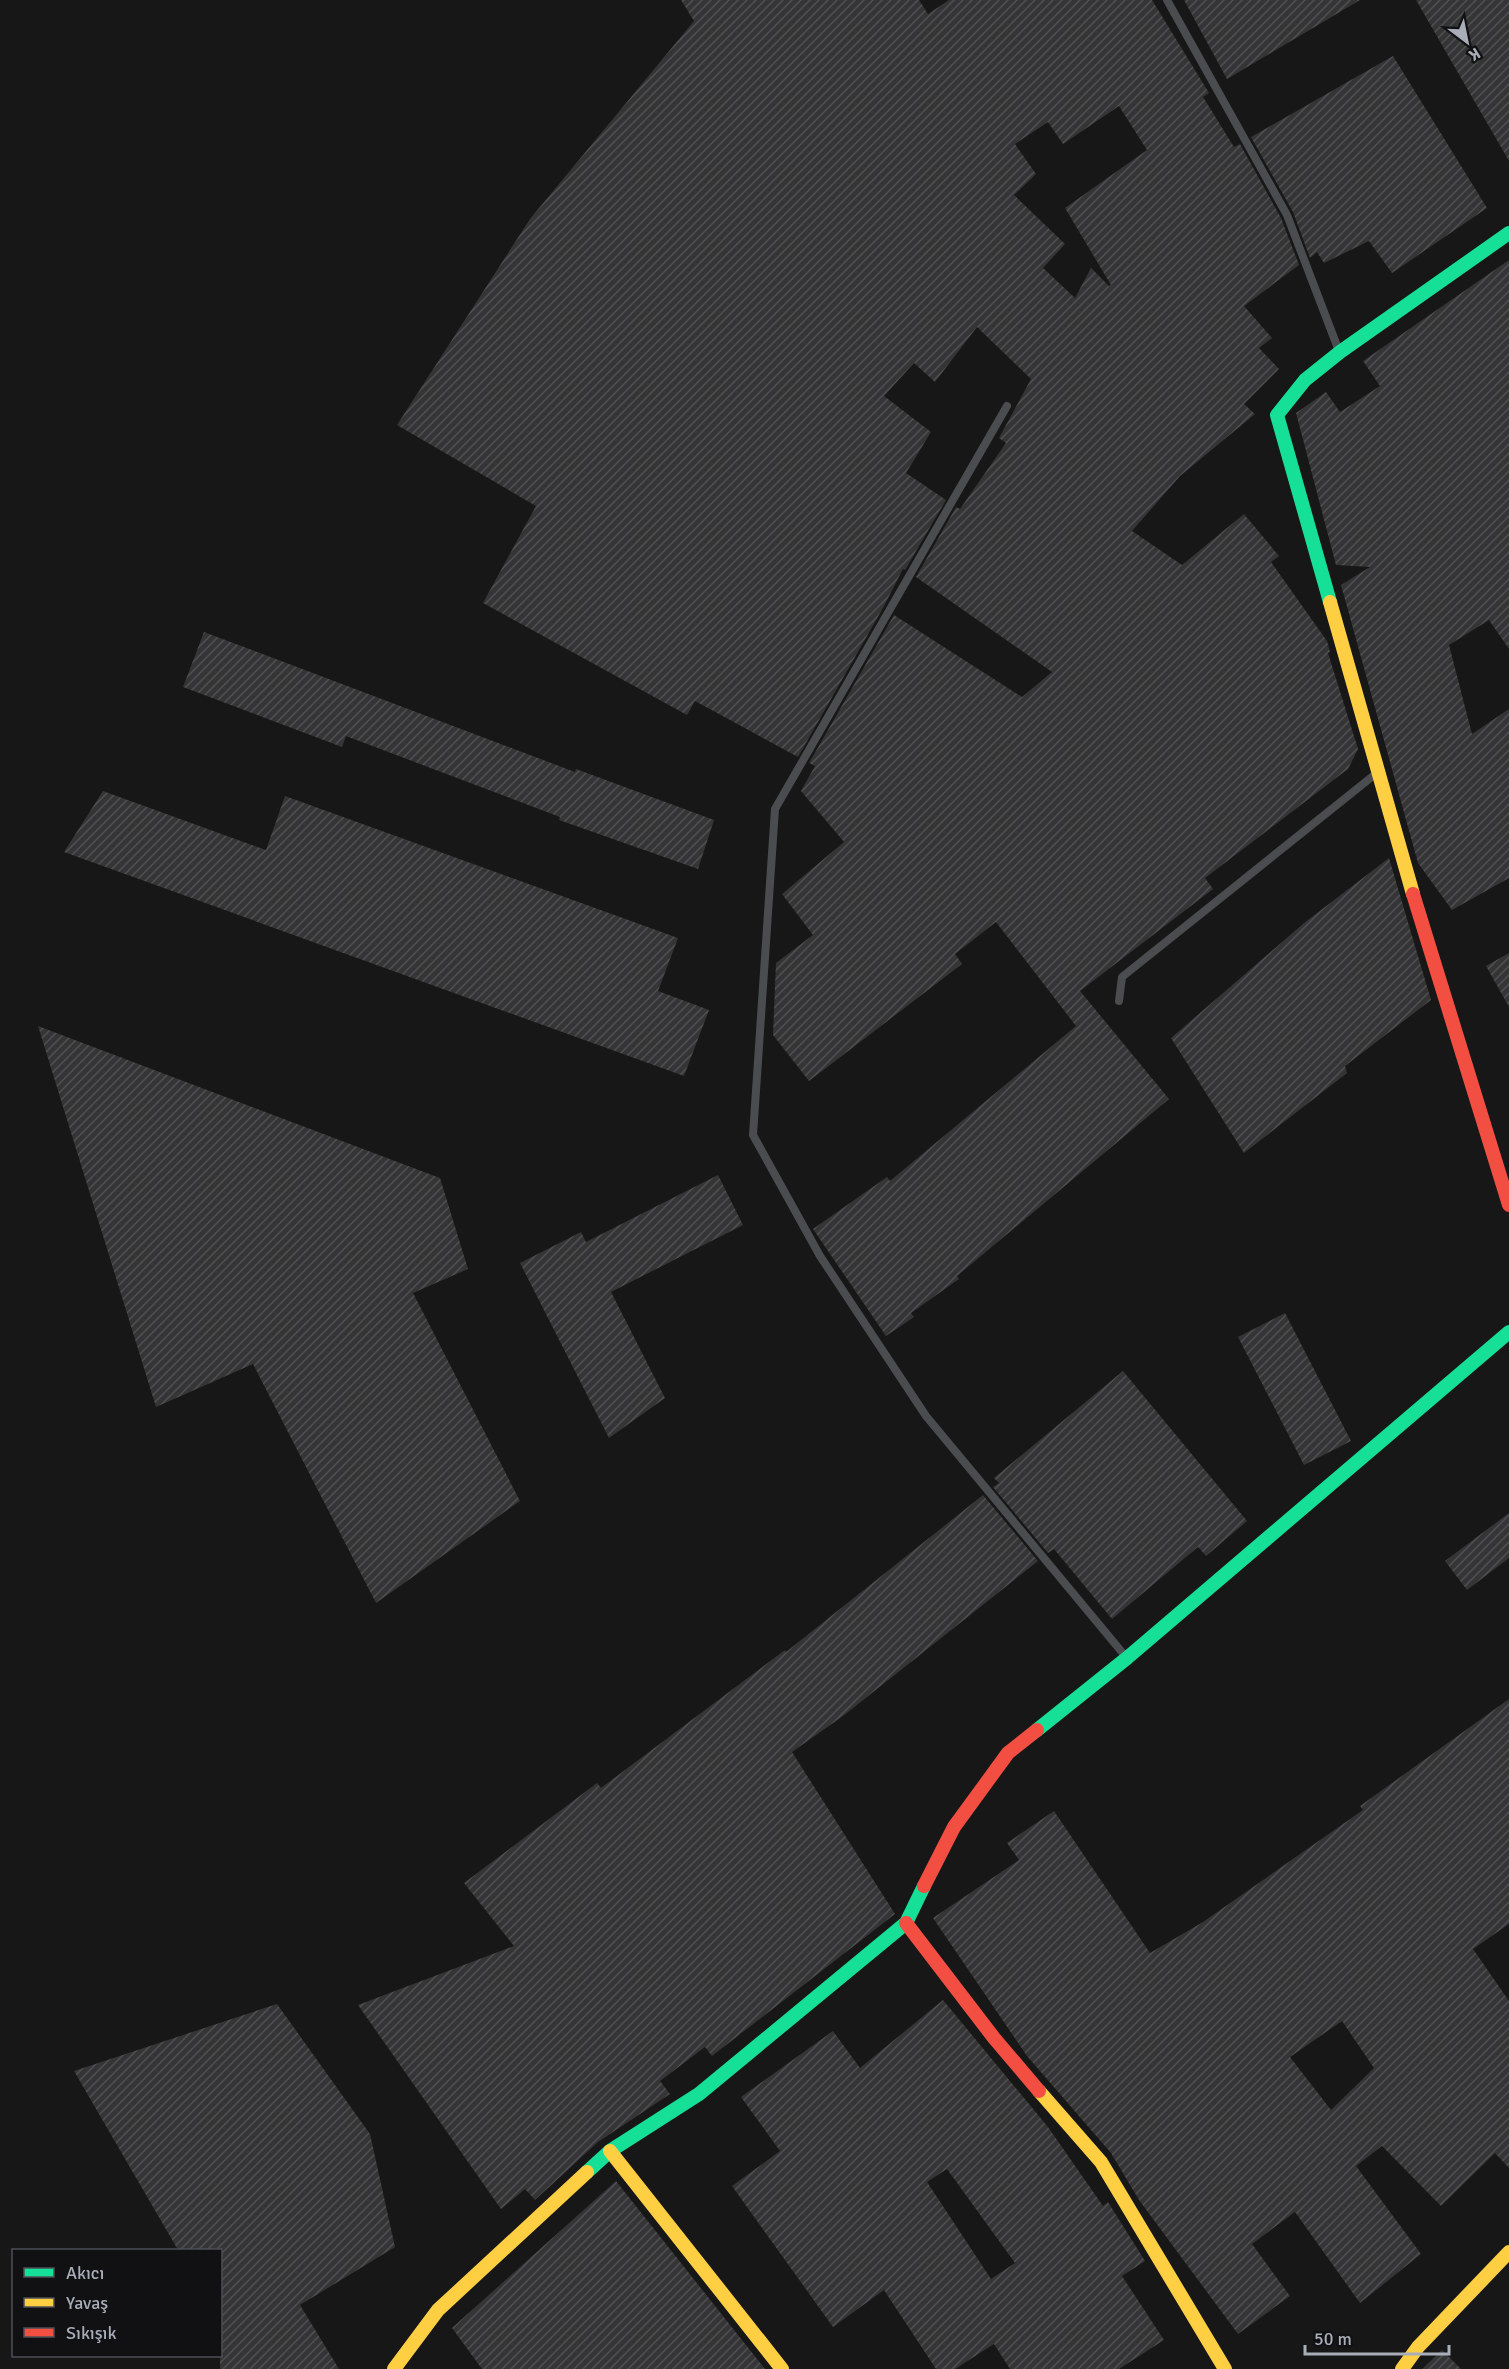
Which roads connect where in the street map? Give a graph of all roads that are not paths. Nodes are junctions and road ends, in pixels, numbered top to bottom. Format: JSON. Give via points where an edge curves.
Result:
{"nodes":[{"id":1,"x":1167,"y":0,"type":"edge"},
{"id":2,"x":1509,"y":233,"type":"edge"},
{"id":3,"x":1340,"y":352,"type":"junction"},
{"id":4,"x":1006,"y":406,"type":"dead end"},
{"id":5,"x":1378,"y":772,"type":"junction"},
{"id":6,"x":1119,"y":1001,"type":"dead end"},
{"id":7,"x":1509,"y":1205,"type":"edge"},
{"id":8,"x":1509,"y":1332,"type":"edge"},
{"id":9,"x":1127,"y":1658,"type":"junction"},
{"id":10,"x":906,"y":1923,"type":"junction"},
{"id":11,"x":610,"y":2151,"type":"junction"},
{"id":12,"x":1509,"y":2252,"type":"edge"},
{"id":13,"x":394,"y":2369,"type":"edge"},
{"id":14,"x":782,"y":2369,"type":"edge"},
{"id":15,"x":1225,"y":2369,"type":"edge"},
{"id":16,"x":1402,"y":2369,"type":"edge"}],
"edges":[{"from":1,"to":3,"type":"lane","via":[[1287,215]]},
{"from":2,"to":3,"type":"street"},
{"from":3,"to":5,"type":"street","via":[[1305,380],[1277,415]]},
{"from":4,"to":9,"type":"lane","via":[[775,809],[753,1135],[820,1256],[926,1416]]},
{"from":5,"to":6,"type":"lane","via":[[1122,976]]},
{"from":5,"to":7,"type":"street"},
{"from":8,"to":9,"type":"street"},
{"from":9,"to":10,"type":"street","via":[[1008,1753],[954,1827]]},
{"from":10,"to":11,"type":"street","via":[[699,2094]]},
{"from":10,"to":15,"type":"street","via":[[994,2038],[1101,2162]]},
{"from":11,"to":13,"type":"street","via":[[438,2310]]},
{"from":11,"to":14,"type":"street"},
{"from":12,"to":16,"type":"street","via":[[1418,2347]]}]}
